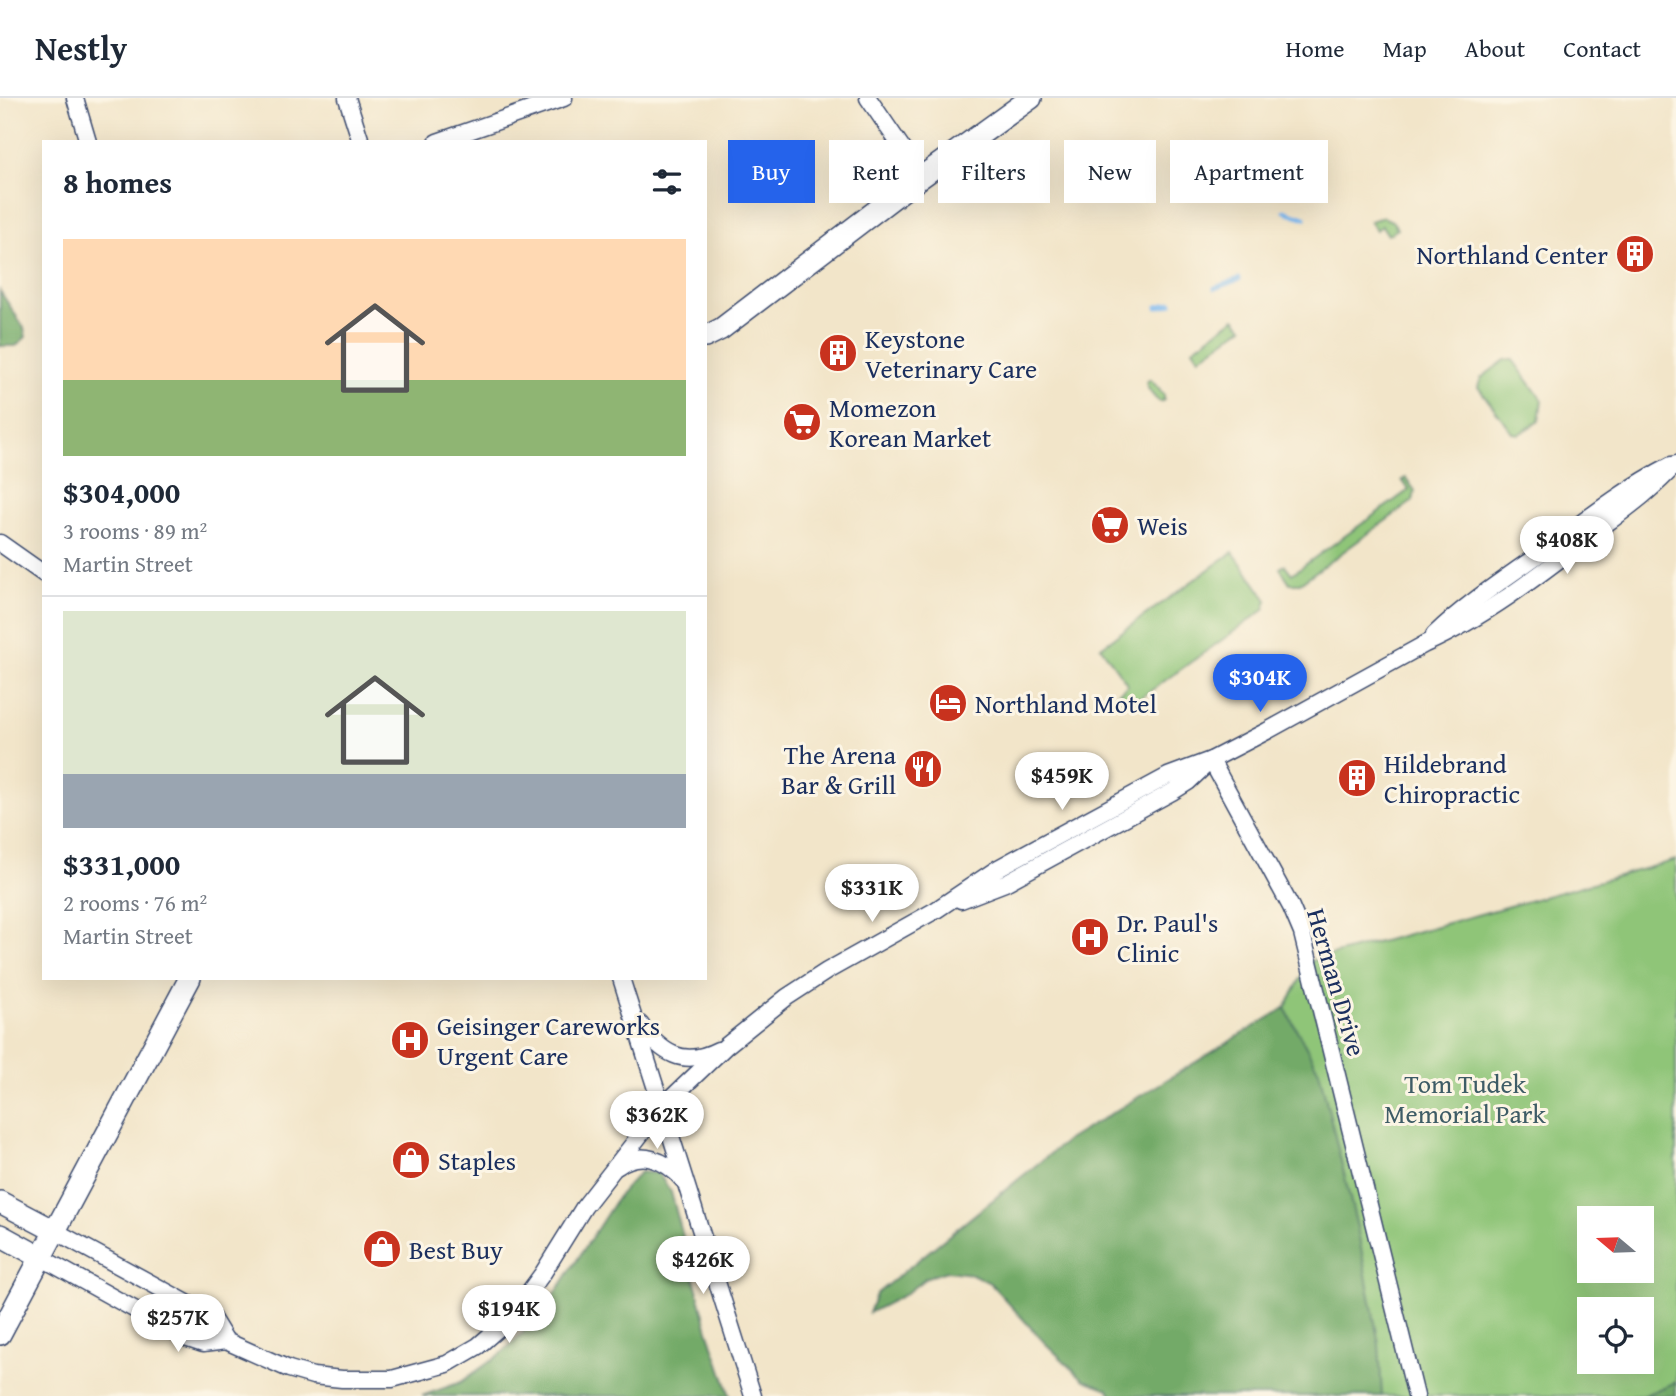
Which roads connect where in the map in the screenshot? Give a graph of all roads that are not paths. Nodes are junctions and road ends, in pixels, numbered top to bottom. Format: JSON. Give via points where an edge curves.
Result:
{"nodes":[{"id":1,"x":75,"y":98,"type":"edge"},
{"id":2,"x":347,"y":98,"type":"edge"},
{"id":3,"x":564,"y":98,"type":"edge"},
{"id":4,"x":868,"y":98,"type":"edge"},
{"id":5,"x":1031,"y":98,"type":"edge"},
{"id":6,"x":87,"y":140,"type":"edge"},
{"id":7,"x":360,"y":140,"type":"edge"},
{"id":8,"x":443,"y":140,"type":"edge"},
{"id":9,"x":897,"y":140,"type":"edge"},
{"id":10,"x":924,"y":176,"type":"edge"},
{"id":11,"x":887,"y":203,"type":"edge"},
{"id":12,"x":713,"y":333,"type":"edge"},
{"id":13,"x":1676,"y":463,"type":"edge"},
{"id":14,"x":0,"y":543,"type":"edge"},
{"id":15,"x":42,"y":573,"type":"edge"},
{"id":16,"x":1211,"y":760,"type":"junction"},
{"id":17,"x":189,"y":980,"type":"edge"},
{"id":18,"x":622,"y":980,"type":"edge"},
{"id":19,"x":632,"y":1013,"type":"junction"},
{"id":20,"x":726,"y":1046,"type":"junction"},
{"id":21,"x":662,"y":1107,"type":"junction"},
{"id":22,"x":611,"y":1172,"type":"junction"},
{"id":23,"x":687,"y":1184,"type":"junction"},
{"id":24,"x":0,"y":1202,"type":"edge"},
{"id":25,"x":55,"y":1231,"type":"junction"},
{"id":26,"x":0,"y":1234,"type":"edge"},
{"id":27,"x":40,"y":1257,"type":"junction"},
{"id":28,"x":0,"y":1334,"type":"edge"},
{"id":29,"x":226,"y":1341,"type":"junction"},
{"id":30,"x":753,"y":1396,"type":"edge"},
{"id":31,"x":1416,"y":1396,"type":"edge"}],
"edges":[{"from":1,"to":6,"type":"street"},
{"from":2,"to":7,"type":"street"},
{"from":3,"to":8,"type":"street"},
{"from":4,"to":9,"type":"street"},
{"from":5,"to":10,"type":"main road"},
{"from":11,"to":12,"type":"main road"},
{"from":13,"to":16,"type":"street","via":[[1636,485],[1540,553],[1464,608],[1425,644]]},
{"from":14,"to":15,"type":"street"},
{"from":16,"to":20,"type":"street","via":[[1172,792],[1005,883],[936,910],[808,982]]},
{"from":16,"to":31,"type":"street","name":"Herman Drive","via":[[1302,933]]},
{"from":17,"to":25,"type":"main road"},
{"from":18,"to":19,"type":"street"},
{"from":19,"to":20,"type":"street","via":[[649,1037],[680,1058],[708,1055]]},
{"from":19,"to":21,"type":"street"},
{"from":20,"to":21,"type":"street"},
{"from":21,"to":22,"type":"street"},
{"from":21,"to":23,"type":"street"},
{"from":22,"to":23,"type":"street","via":[[634,1158],[655,1158]]},
{"from":22,"to":29,"type":"street","via":[[510,1318],[478,1346],[447,1364],[392,1379],[334,1378],[289,1369]]},
{"from":23,"to":30,"type":"street"},
{"from":24,"to":25,"type":"main road"},
{"from":25,"to":27,"type":"main road"},
{"from":25,"to":29,"type":"street","via":[[200,1310],[212,1318]]},
{"from":26,"to":27,"type":"main road"},
{"from":27,"to":28,"type":"main road"},
{"from":27,"to":29,"type":"street","via":[[188,1339],[203,1344]]}]}
